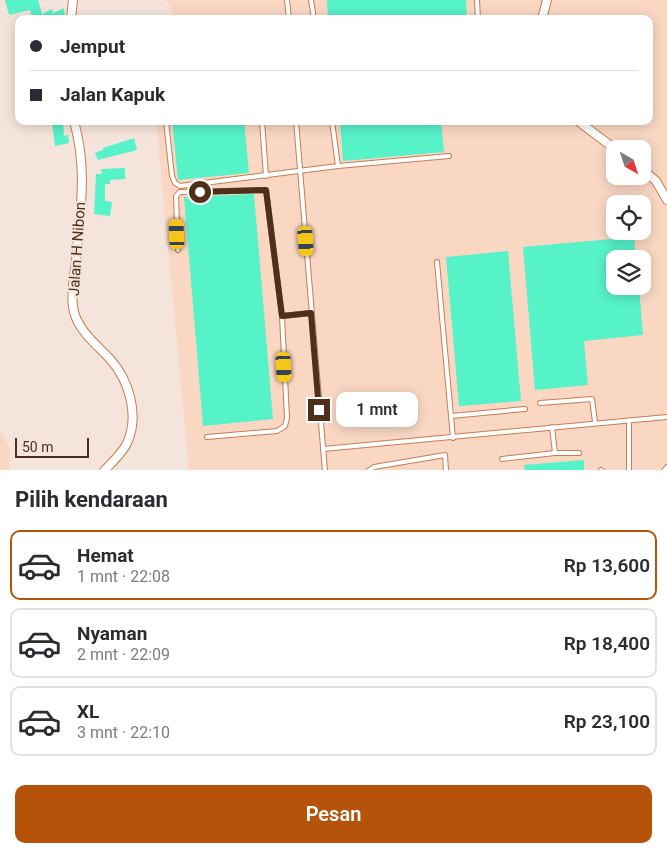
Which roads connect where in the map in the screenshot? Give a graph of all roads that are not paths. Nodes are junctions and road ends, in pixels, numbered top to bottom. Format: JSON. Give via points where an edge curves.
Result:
{"nodes":[{"id":1,"x":73,"y":0,"type":"edge"},
{"id":2,"x":287,"y":0,"type":"edge"},
{"id":3,"x":311,"y":0,"type":"edge"},
{"id":4,"x":477,"y":0,"type":"edge"},
{"id":5,"x":547,"y":0,"type":"edge"},
{"id":6,"x":71,"y":15,"type":"edge"},
{"id":7,"x":289,"y":15,"type":"edge"},
{"id":8,"x":313,"y":15,"type":"edge"},
{"id":9,"x":478,"y":15,"type":"edge"},
{"id":10,"x":543,"y":15,"type":"edge"},
{"id":11,"x":75,"y":125,"type":"edge"},
{"id":12,"x":166,"y":125,"type":"edge"},
{"id":13,"x":262,"y":125,"type":"edge"},
{"id":14,"x":296,"y":125,"type":"edge"},
{"id":15,"x":333,"y":125,"type":"edge"},
{"id":16,"x":583,"y":125,"type":"edge"},
{"id":17,"x":606,"y":142,"type":"edge"},
{"id":18,"x":449,"y":156,"type":"dead end"},
{"id":19,"x":338,"y":166,"type":"junction"},
{"id":20,"x":301,"y":169,"type":"junction"},
{"id":21,"x":266,"y":176,"type":"junction"},
{"id":22,"x":651,"y":176,"type":"edge"},
{"id":23,"x":667,"y":200,"type":"edge"},
{"id":24,"x":178,"y":250,"type":"dead end"},
{"id":25,"x":437,"y":262,"type":"dead end"},
{"id":26,"x":311,"y":313,"type":"junction"},
{"id":27,"x":282,"y":316,"type":"junction"},
{"id":28,"x":540,"y":403,"type":"dead end"},
{"id":29,"x":525,"y":409,"type":"dead end"},
{"id":30,"x":451,"y":416,"type":"junction"},
{"id":31,"x":667,"y":417,"type":"edge"},
{"id":32,"x":628,"y":421,"type":"junction"},
{"id":33,"x":595,"y":422,"type":"junction"},
{"id":34,"x":552,"y":427,"type":"junction"},
{"id":35,"x":207,"y":437,"type":"dead end"},
{"id":36,"x":453,"y":438,"type":"junction"},
{"id":37,"x":322,"y":449,"type":"junction"},
{"id":38,"x":579,"y":452,"type":"dead end"},
{"id":39,"x":555,"y":453,"type":"junction"},
{"id":40,"x":502,"y":459,"type":"dead end"},
{"id":41,"x":667,"y":467,"type":"edge"},
{"id":42,"x":104,"y":470,"type":"edge"},
{"id":43,"x":325,"y":470,"type":"edge"},
{"id":44,"x":368,"y":470,"type":"edge"},
{"id":45,"x":446,"y":470,"type":"edge"},
{"id":46,"x":630,"y":470,"type":"edge"},
{"id":47,"x":664,"y":470,"type":"edge"}],
"edges":[{"from":1,"to":6,"type":"street"},
{"from":2,"to":7,"type":"lane"},
{"from":3,"to":8,"type":"lane"},
{"from":4,"to":9,"type":"lane"},
{"from":5,"to":10,"type":"street"},
{"from":11,"to":42,"type":"street","name":"Jalan H Nibon","via":[[83,173],[74,308],[83,330],[124,379],[131,402],[128,442]]},
{"from":12,"to":21,"type":"lane","via":[[172,176],[180,186]]},
{"from":13,"to":21,"type":"lane"},
{"from":14,"to":20,"type":"lane"},
{"from":15,"to":19,"type":"lane"},
{"from":16,"to":17,"type":"street"},
{"from":18,"to":19,"type":"lane"},
{"from":19,"to":20,"type":"lane"},
{"from":20,"to":21,"type":"lane"},
{"from":20,"to":26,"type":"lane"},
{"from":22,"to":23,"type":"street"},
{"from":24,"to":27,"type":"lane","via":[[176,196],[180,192],[266,190]]},
{"from":25,"to":30,"type":"lane"},
{"from":26,"to":27,"type":"lane"},
{"from":26,"to":37,"type":"lane"},
{"from":27,"to":35,"type":"lane","via":[[285,426],[277,431]]},
{"from":28,"to":33,"type":"lane","via":[[592,399]]},
{"from":29,"to":30,"type":"lane"},
{"from":30,"to":36,"type":"lane"},
{"from":31,"to":32,"type":"lane"},
{"from":32,"to":33,"type":"lane"},
{"from":32,"to":46,"type":"lane"},
{"from":33,"to":34,"type":"lane"},
{"from":34,"to":36,"type":"lane"},
{"from":34,"to":39,"type":"lane"},
{"from":36,"to":37,"type":"lane"},
{"from":37,"to":43,"type":"lane"},
{"from":38,"to":39,"type":"lane"},
{"from":39,"to":40,"type":"lane"},
{"from":41,"to":47,"type":"lane"},
{"from":44,"to":45,"type":"lane","via":[[445,455]]}]}
